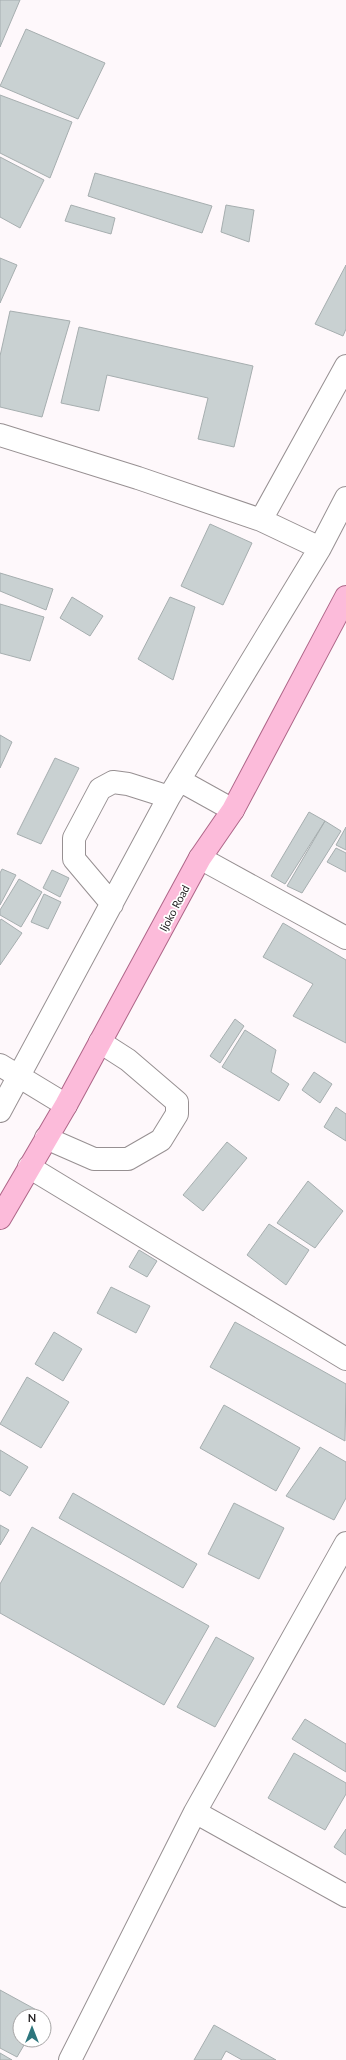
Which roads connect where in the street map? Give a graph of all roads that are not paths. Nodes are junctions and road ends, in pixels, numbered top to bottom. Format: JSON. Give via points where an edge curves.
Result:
{"nodes":[{"id":1,"x":346,"y":366,"type":"edge"},
{"id":2,"x":0,"y":435,"type":"edge"},
{"id":3,"x":346,"y":498,"type":"edge"},
{"id":4,"x":261,"y":520,"type":"junction"},
{"id":5,"x":320,"y":548,"type":"junction"},
{"id":6,"x":346,"y":597,"type":"edge"},
{"id":7,"x":174,"y":788,"type":"junction"},
{"id":8,"x":233,"y":810,"type":"junction"},
{"id":9,"x":200,"y":858,"type":"junction"},
{"id":10,"x":112,"y":904,"type":"junction"},
{"id":11,"x":346,"y":938,"type":"edge"},
{"id":12,"x":100,"y":1042,"type":"junction"},
{"id":13,"x":0,"y":1065,"type":"edge"},
{"id":14,"x":19,"y":1077,"type":"junction"},
{"id":15,"x":66,"y":1104,"type":"junction"},
{"id":16,"x":0,"y":1111,"type":"edge"},
{"id":17,"x":46,"y":1138,"type":"junction"},
{"id":18,"x":29,"y":1167,"type":"junction"},
{"id":19,"x":0,"y":1218,"type":"edge"},
{"id":20,"x":346,"y":1359,"type":"edge"},
{"id":21,"x":346,"y":1543,"type":"edge"},
{"id":22,"x":195,"y":1812,"type":"junction"},
{"id":23,"x":346,"y":1896,"type":"edge"},
{"id":24,"x":70,"y":2060,"type":"edge"}],
"edges":[{"from":1,"to":4,"type":"street"},
{"from":2,"to":4,"type":"street"},
{"from":3,"to":5,"type":"street"},
{"from":4,"to":5,"type":"street"},
{"from":5,"to":7,"type":"street"},
{"from":6,"to":8,"type":"main road","name":"Ijoko Road"},
{"from":7,"to":8,"type":"street"},
{"from":7,"to":10,"type":"street"},
{"from":7,"to":10,"type":"street","via":[[113,782],[100,789],[74,838],[74,859]]},
{"from":8,"to":9,"type":"main road","name":"Ijoko Road"},
{"from":9,"to":11,"type":"street"},
{"from":9,"to":12,"type":"main road","name":"Ijoko Road"},
{"from":10,"to":14,"type":"street"},
{"from":12,"to":15,"type":"main road","name":"Ijoko Road"},
{"from":12,"to":17,"type":"street","via":[[128,1060],[178,1102],[177,1114],[160,1140],[128,1159],[94,1159]]},
{"from":13,"to":14,"type":"street"},
{"from":14,"to":15,"type":"street"},
{"from":14,"to":16,"type":"street"},
{"from":15,"to":17,"type":"main road","name":"Ijoko Road"},
{"from":17,"to":18,"type":"main road","name":"Ijoko Road"},
{"from":18,"to":19,"type":"main road","name":"Ijoko Road"},
{"from":18,"to":20,"type":"street"},
{"from":21,"to":22,"type":"street"},
{"from":22,"to":23,"type":"street"},
{"from":22,"to":24,"type":"street"}]}
